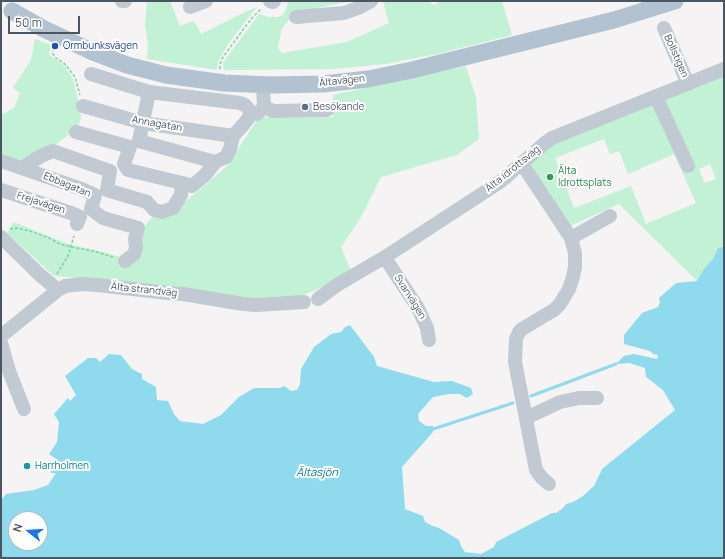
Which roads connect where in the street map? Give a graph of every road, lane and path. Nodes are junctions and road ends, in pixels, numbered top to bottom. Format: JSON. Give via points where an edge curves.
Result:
{"nodes":[{"id":1,"x":206,"y":1,"type":"edge"},
{"id":2,"x":272,"y":1,"type":"edge"},
{"id":3,"x":371,"y":1,"type":"edge"},
{"id":4,"x":675,"y":1,"type":"edge"},
{"id":5,"x":190,"y":7,"type":"dead end"},
{"id":6,"x":9,"y":10,"type":"edge"},
{"id":7,"x":296,"y":17,"type":"dead end"},
{"id":8,"x":664,"y":28,"type":"dead end"},
{"id":9,"x":54,"y":46,"type":"dead end"},
{"id":10,"x":724,"y":69,"type":"edge"},
{"id":11,"x":220,"y":73,"type":"dead end"},
{"id":12,"x":91,"y":74,"type":"dead end"},
{"id":13,"x":263,"y":84,"type":"junction"},
{"id":14,"x":688,"y":84,"type":"junction"},
{"id":15,"x":149,"y":92,"type":"junction"},
{"id":16,"x":656,"y":97,"type":"junction"},
{"id":17,"x":83,"y":106,"type":"joint"},
{"id":18,"x":258,"y":110,"type":"junction"},
{"id":19,"x":327,"y":110,"type":"dead end"},
{"id":20,"x":143,"y":123,"type":"junction"},
{"id":21,"x":76,"y":132,"type":"dead end"},
{"id":22,"x":233,"y":136,"type":"junction"},
{"id":23,"x":1,"y":161,"type":"edge"},
{"id":24,"x":216,"y":162,"type":"junction"},
{"id":25,"x":522,"y":164,"type":"junction"},
{"id":26,"x":688,"y":166,"type":"dead end"},
{"id":27,"x":22,"y":168,"type":"junction"},
{"id":28,"x":182,"y":183,"type":"junction"},
{"id":29,"x":2,"y":191,"type":"edge"},
{"id":30,"x":610,"y":216,"type":"dead end"},
{"id":31,"x":78,"y":221,"type":"joint"},
{"id":32,"x":4,"y":233,"type":"edge"},
{"id":33,"x":571,"y":238,"type":"junction"},
{"id":34,"x":72,"y":247,"type":"junction"},
{"id":35,"x":385,"y":257,"type":"junction"},
{"id":36,"x":125,"y":261,"type":"joint"},
{"id":37,"x":58,"y":290,"type":"junction"},
{"id":38,"x":311,"y":300,"type":"joint"},
{"id":39,"x":1,"y":336,"type":"edge"},
{"id":40,"x":429,"y":340,"type":"dead end"},
{"id":41,"x":1,"y":343,"type":"edge"},
{"id":42,"x":597,"y":398,"type":"dead end"},
{"id":43,"x":24,"y":409,"type":"dead end"},
{"id":44,"x":526,"y":418,"type":"junction"},
{"id":45,"x":549,"y":484,"type":"dead end"}],
"edges":[{"from":1,"to":5,"type":"street"},
{"from":2,"to":11,"type":"path","via":[[251,19],[223,57]]},
{"from":3,"to":7,"type":"street","via":[[344,13]]},
{"from":4,"to":13,"type":"main road","name":"Ältavägen","via":[[614,20],[368,79],[323,84]]},
{"from":6,"to":13,"type":"main road","name":"Ältavägen","via":[[93,52],[127,65],[166,75],[224,83]]},
{"from":8,"to":14,"type":"street","name":"Bollstigen"},
{"from":9,"to":17,"type":"path","via":[[53,54],[66,64],[75,77]]},
{"from":10,"to":14,"type":"street","name":"Älta idrottsväg"},
{"from":12,"to":15,"type":"street"},
{"from":13,"to":18,"type":"street"},
{"from":14,"to":16,"type":"street","name":"Älta idrottsväg"},
{"from":15,"to":18,"type":"street","via":[[240,103]]},
{"from":15,"to":20,"type":"street"},
{"from":16,"to":25,"type":"street","name":"Älta idrottsväg","via":[[552,138]]},
{"from":16,"to":26,"type":"street"},
{"from":17,"to":20,"type":"street","name":"Annagatan"},
{"from":18,"to":19,"type":"street"},
{"from":18,"to":22,"type":"street"},
{"from":20,"to":22,"type":"street","name":"Annagatan"},
{"from":20,"to":24,"type":"street","via":[[139,141]]},
{"from":21,"to":28,"type":"street","via":[[130,147],[124,164],[128,170]]},
{"from":22,"to":24,"type":"street","via":[[226,157]]},
{"from":23,"to":27,"type":"street","name":"Ebbagatan"},
{"from":24,"to":28,"type":"street","via":[[192,186]]},
{"from":25,"to":33,"type":"street"},
{"from":25,"to":35,"type":"street","name":"Älta idrottsväg","via":[[500,182]]},
{"from":27,"to":28,"type":"street","via":[[53,151],[110,171],[107,190],[147,202],[154,210],[162,212],[173,208],[181,195]]},
{"from":27,"to":36,"type":"street","name":"Ebbagatan","via":[[95,195],[91,209],[103,218],[138,228],[135,252]]},
{"from":29,"to":31,"type":"street","name":"Frejavägen","via":[[71,213]]},
{"from":30,"to":33,"type":"street"},
{"from":31,"to":34,"type":"path"},
{"from":32,"to":34,"type":"path","via":[[17,228]]},
{"from":32,"to":37,"type":"street","via":[[40,275]]},
{"from":33,"to":44,"type":"street","via":[[575,253],[574,277],[565,297],[554,310],[522,329],[516,339],[516,362]]},
{"from":34,"to":36,"type":"path"},
{"from":34,"to":37,"type":"path","via":[[56,276]]},
{"from":35,"to":38,"type":"street","name":"Älta idrottsväg"},
{"from":35,"to":40,"type":"street","name":"Svanvägen","via":[[418,308],[427,328]]},
{"from":37,"to":38,"type":"street","name":"Älta strandväg","via":[[65,286],[82,284],[183,294],[256,305]]},
{"from":37,"to":39,"type":"street","name":"Älta strandväg"},
{"from":41,"to":43,"type":"street"},
{"from":42,"to":44,"type":"street","via":[[560,402]]},
{"from":44,"to":45,"type":"street","via":[[536,470]]}]}
